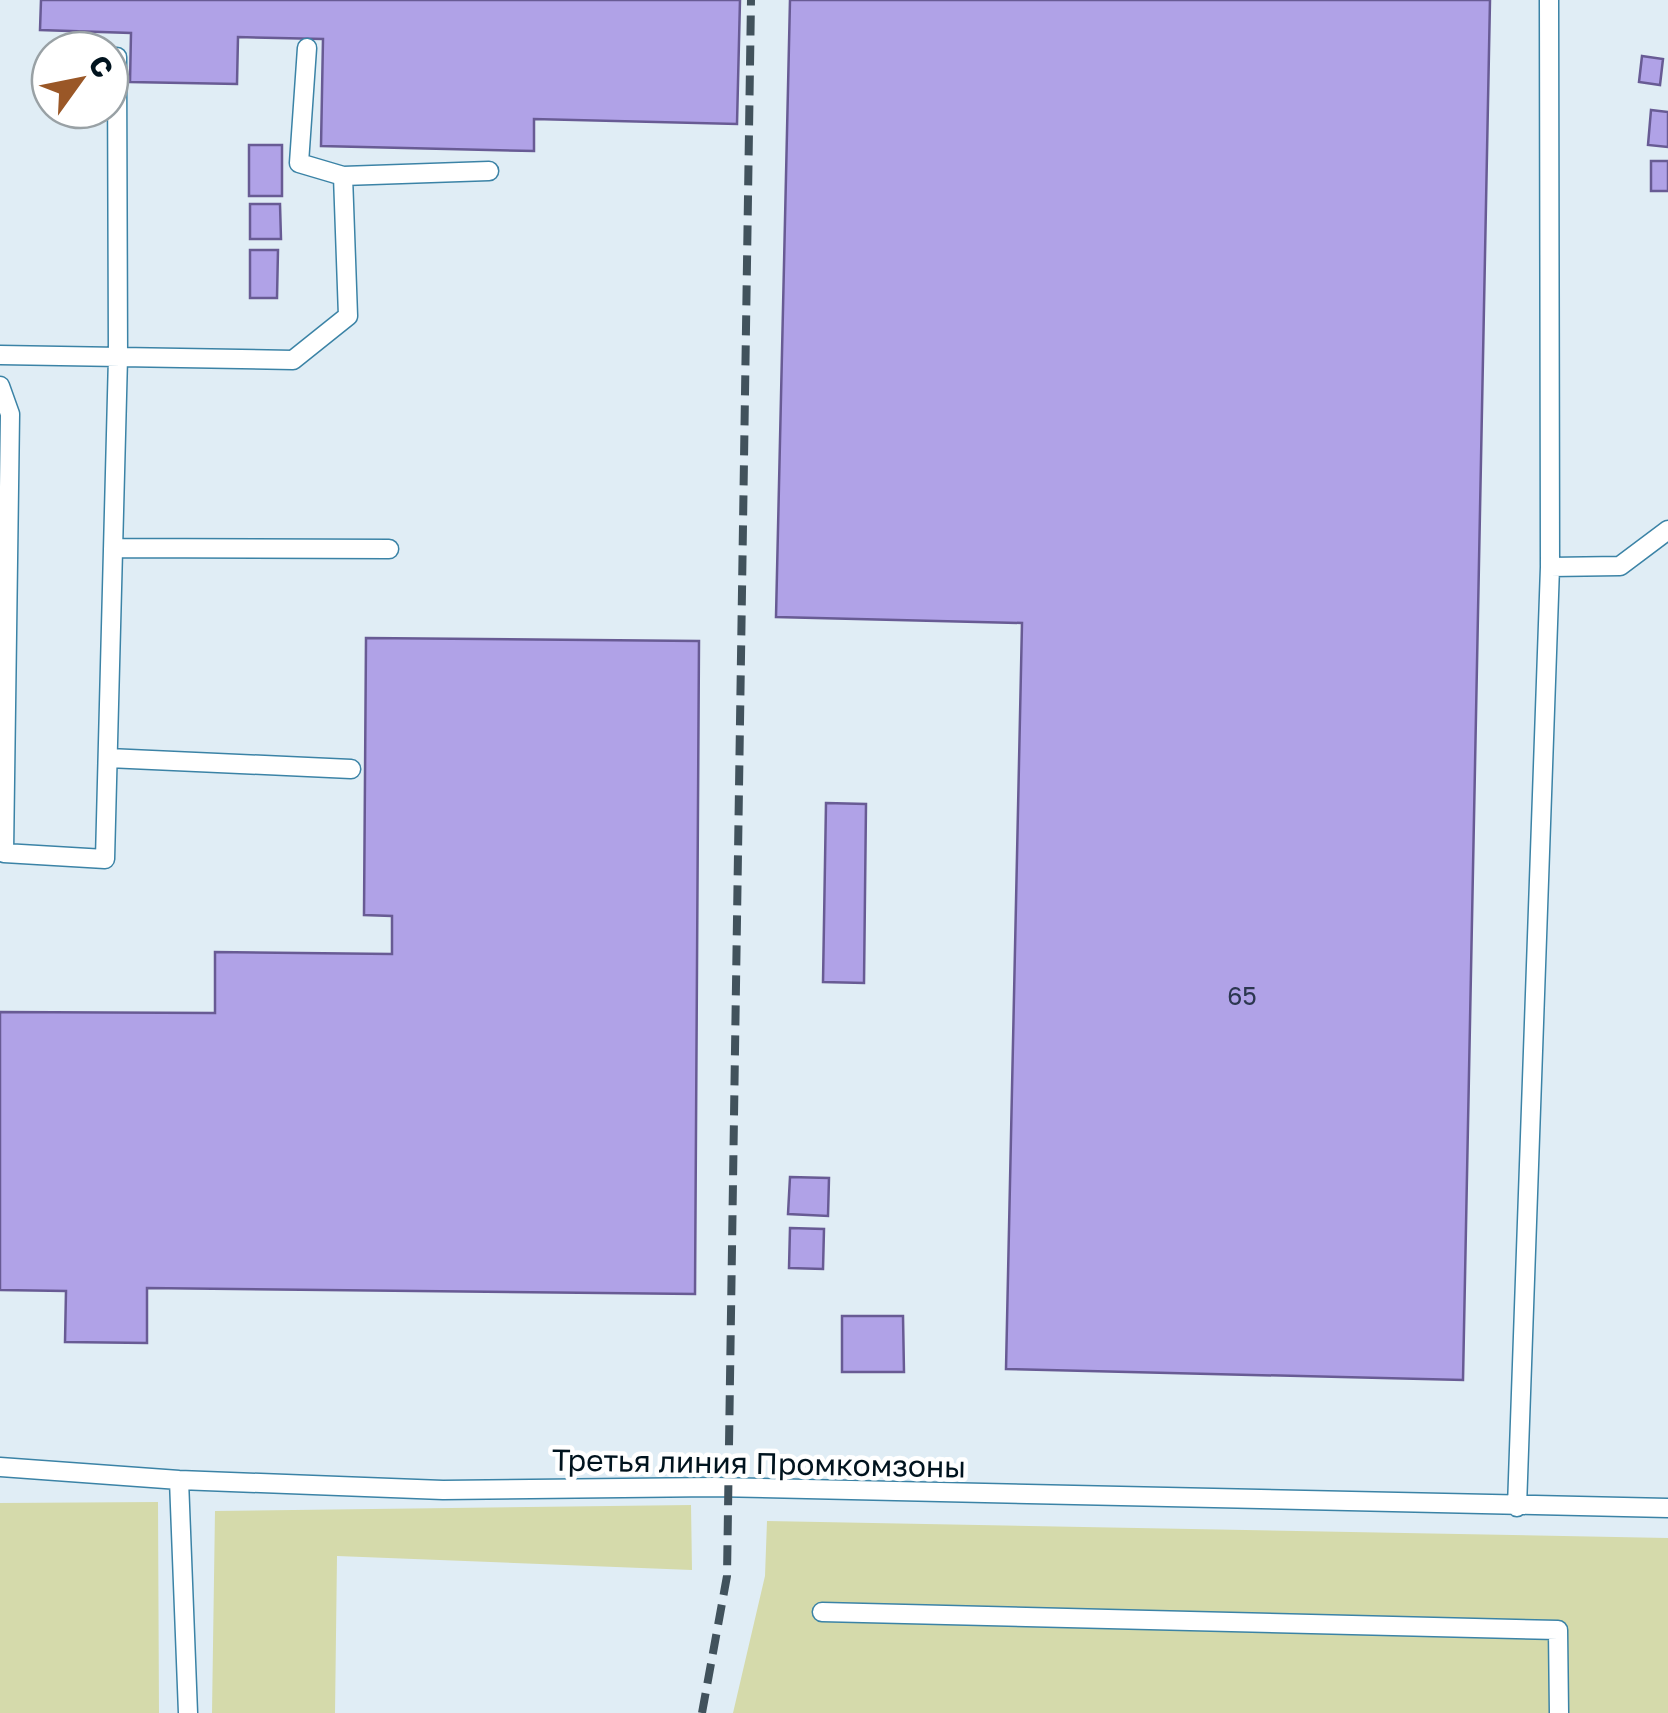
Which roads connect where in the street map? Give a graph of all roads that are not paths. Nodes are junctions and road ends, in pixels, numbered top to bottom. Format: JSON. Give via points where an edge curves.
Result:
{"nodes":[{"id":1,"x":1548,"y":0,"type":"edge"},
{"id":2,"x":306,"y":48,"type":"dead end"},
{"id":3,"x":117,"y":130,"type":"edge"},
{"id":4,"x":489,"y":170,"type":"dead end"},
{"id":5,"x":342,"y":176,"type":"junction"},
{"id":6,"x":0,"y":355,"type":"edge"},
{"id":7,"x":118,"y":357,"type":"junction"},
{"id":8,"x":0,"y":386,"type":"edge"},
{"id":9,"x":1668,"y":530,"type":"edge"},
{"id":10,"x":114,"y":548,"type":"junction"},
{"id":11,"x":389,"y":549,"type":"dead end"},
{"id":12,"x":1550,"y":567,"type":"junction"},
{"id":13,"x":108,"y":758,"type":"junction"},
{"id":14,"x":351,"y":768,"type":"dead end"},
{"id":15,"x":0,"y":1467,"type":"edge"},
{"id":16,"x":179,"y":1480,"type":"junction"},
{"id":17,"x":1517,"y":1507,"type":"junction"},
{"id":18,"x":1668,"y":1508,"type":"edge"},
{"id":19,"x":822,"y":1612,"type":"dead end"},
{"id":20,"x":188,"y":1713,"type":"edge"},
{"id":21,"x":1559,"y":1713,"type":"edge"}],
"edges":[{"from":1,"to":12,"type":"lane"},
{"from":2,"to":5,"type":"lane","via":[[298,163]]},
{"from":3,"to":7,"type":"lane"},
{"from":4,"to":5,"type":"lane"},
{"from":5,"to":7,"type":"lane","via":[[348,316],[293,360]]},
{"from":6,"to":7,"type":"lane"},
{"from":7,"to":10,"type":"lane"},
{"from":8,"to":13,"type":"lane","via":[[10,414],[4,853],[105,859]]},
{"from":9,"to":12,"type":"lane","via":[[1620,566]]},
{"from":10,"to":11,"type":"lane"},
{"from":10,"to":13,"type":"lane"},
{"from":12,"to":17,"type":"lane"},
{"from":13,"to":14,"type":"lane"},
{"from":15,"to":16,"type":"lane","name":"Третья линия Промкомзоны"},
{"from":16,"to":17,"type":"lane","name":"Третья линия Промкомзоны"},
{"from":16,"to":20,"type":"lane"},
{"from":17,"to":18,"type":"lane","name":"Третья линия Промкомзоны"},
{"from":19,"to":21,"type":"lane","via":[[1558,1630]]}]}
